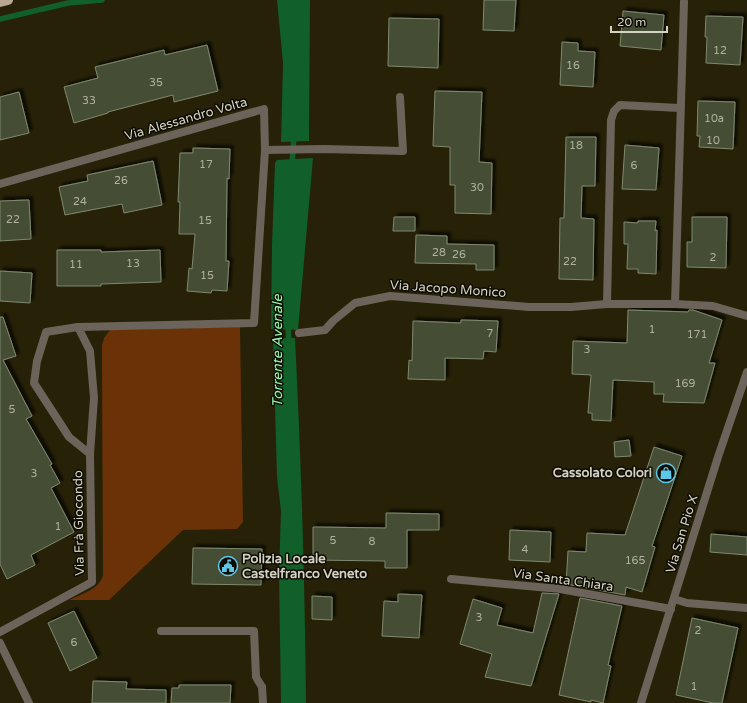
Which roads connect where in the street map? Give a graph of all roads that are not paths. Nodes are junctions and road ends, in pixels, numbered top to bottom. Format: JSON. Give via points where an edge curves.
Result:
{"nodes":[{"id":1,"x":8,"y":0,"type":"edge"},
{"id":2,"x":0,"y":2,"type":"edge"},
{"id":3,"x":684,"y":2,"type":"dead end"},
{"id":4,"x":400,"y":97,"type":"dead end"},
{"id":5,"x":680,"y":108,"type":"junction"},
{"id":6,"x":265,"y":150,"type":"junction"},
{"id":7,"x":0,"y":184,"type":"edge"},
{"id":8,"x":607,"y":304,"type":"junction"},
{"id":9,"x":675,"y":304,"type":"junction"},
{"id":10,"x":747,"y":316,"type":"edge"},
{"id":11,"x":254,"y":323,"type":"joint"},
{"id":12,"x":78,"y":327,"type":"junction"},
{"id":13,"x":299,"y":333,"type":"dead end"},
{"id":14,"x":747,"y":372,"type":"edge"},
{"id":15,"x":90,"y":454,"type":"junction"},
{"id":16,"x":451,"y":579,"type":"dead end"},
{"id":17,"x":674,"y":599,"type":"junction"},
{"id":18,"x":747,"y":608,"type":"edge"},
{"id":19,"x":671,"y":609,"type":"junction"},
{"id":20,"x":161,"y":631,"type":"dead end"},
{"id":21,"x":0,"y":632,"type":"edge"},
{"id":22,"x":0,"y":643,"type":"edge"},
{"id":23,"x":29,"y":703,"type":"edge"},
{"id":24,"x":262,"y":703,"type":"edge"},
{"id":25,"x":641,"y":703,"type":"edge"}],
"edges":[{"from":1,"to":2,"type":"main road"},
{"from":3,"to":5,"type":"street"},
{"from":4,"to":6,"type":"street","via":[[403,151]]},
{"from":5,"to":8,"type":"street","via":[[620,105],[614,111],[611,120]]},
{"from":5,"to":9,"type":"street"},
{"from":6,"to":7,"type":"street","name":"Via Alessandro Volta","via":[[264,109]]},
{"from":6,"to":11,"type":"street","name":"Via Alessandro Volta"},
{"from":8,"to":9,"type":"street","name":"Via Jacopo Monico"},
{"from":8,"to":13,"type":"street","name":"Via Jacopo Monico","via":[[529,307],[390,296],[355,303],[325,330]]},
{"from":9,"to":10,"type":"street","name":"Via Jacopo Monico","via":[[713,306]]},
{"from":11,"to":12,"type":"street","name":"Via Frà Giocondo"},
{"from":12,"to":15,"type":"street","name":"Via Frà Giocondo","via":[[90,351],[94,398]]},
{"from":12,"to":15,"type":"street","name":"Via Frà Giocondo","via":[[46,332],[36,361],[34,383],[69,437]]},
{"from":14,"to":17,"type":"street","name":"Via San Pio X"},
{"from":15,"to":21,"type":"street","name":"Via Frà Giocondo","via":[[92,582]]},
{"from":16,"to":19,"type":"street","name":"Via Santa Chiara","via":[[560,589]]},
{"from":17,"to":18,"type":"street","via":[[687,603]]},
{"from":17,"to":19,"type":"street","name":"Via San Pio X"},
{"from":19,"to":25,"type":"street","name":"Via San Pio X"},
{"from":20,"to":24,"type":"street","via":[[254,631],[256,677],[262,687]]},
{"from":22,"to":23,"type":"street"}]}
